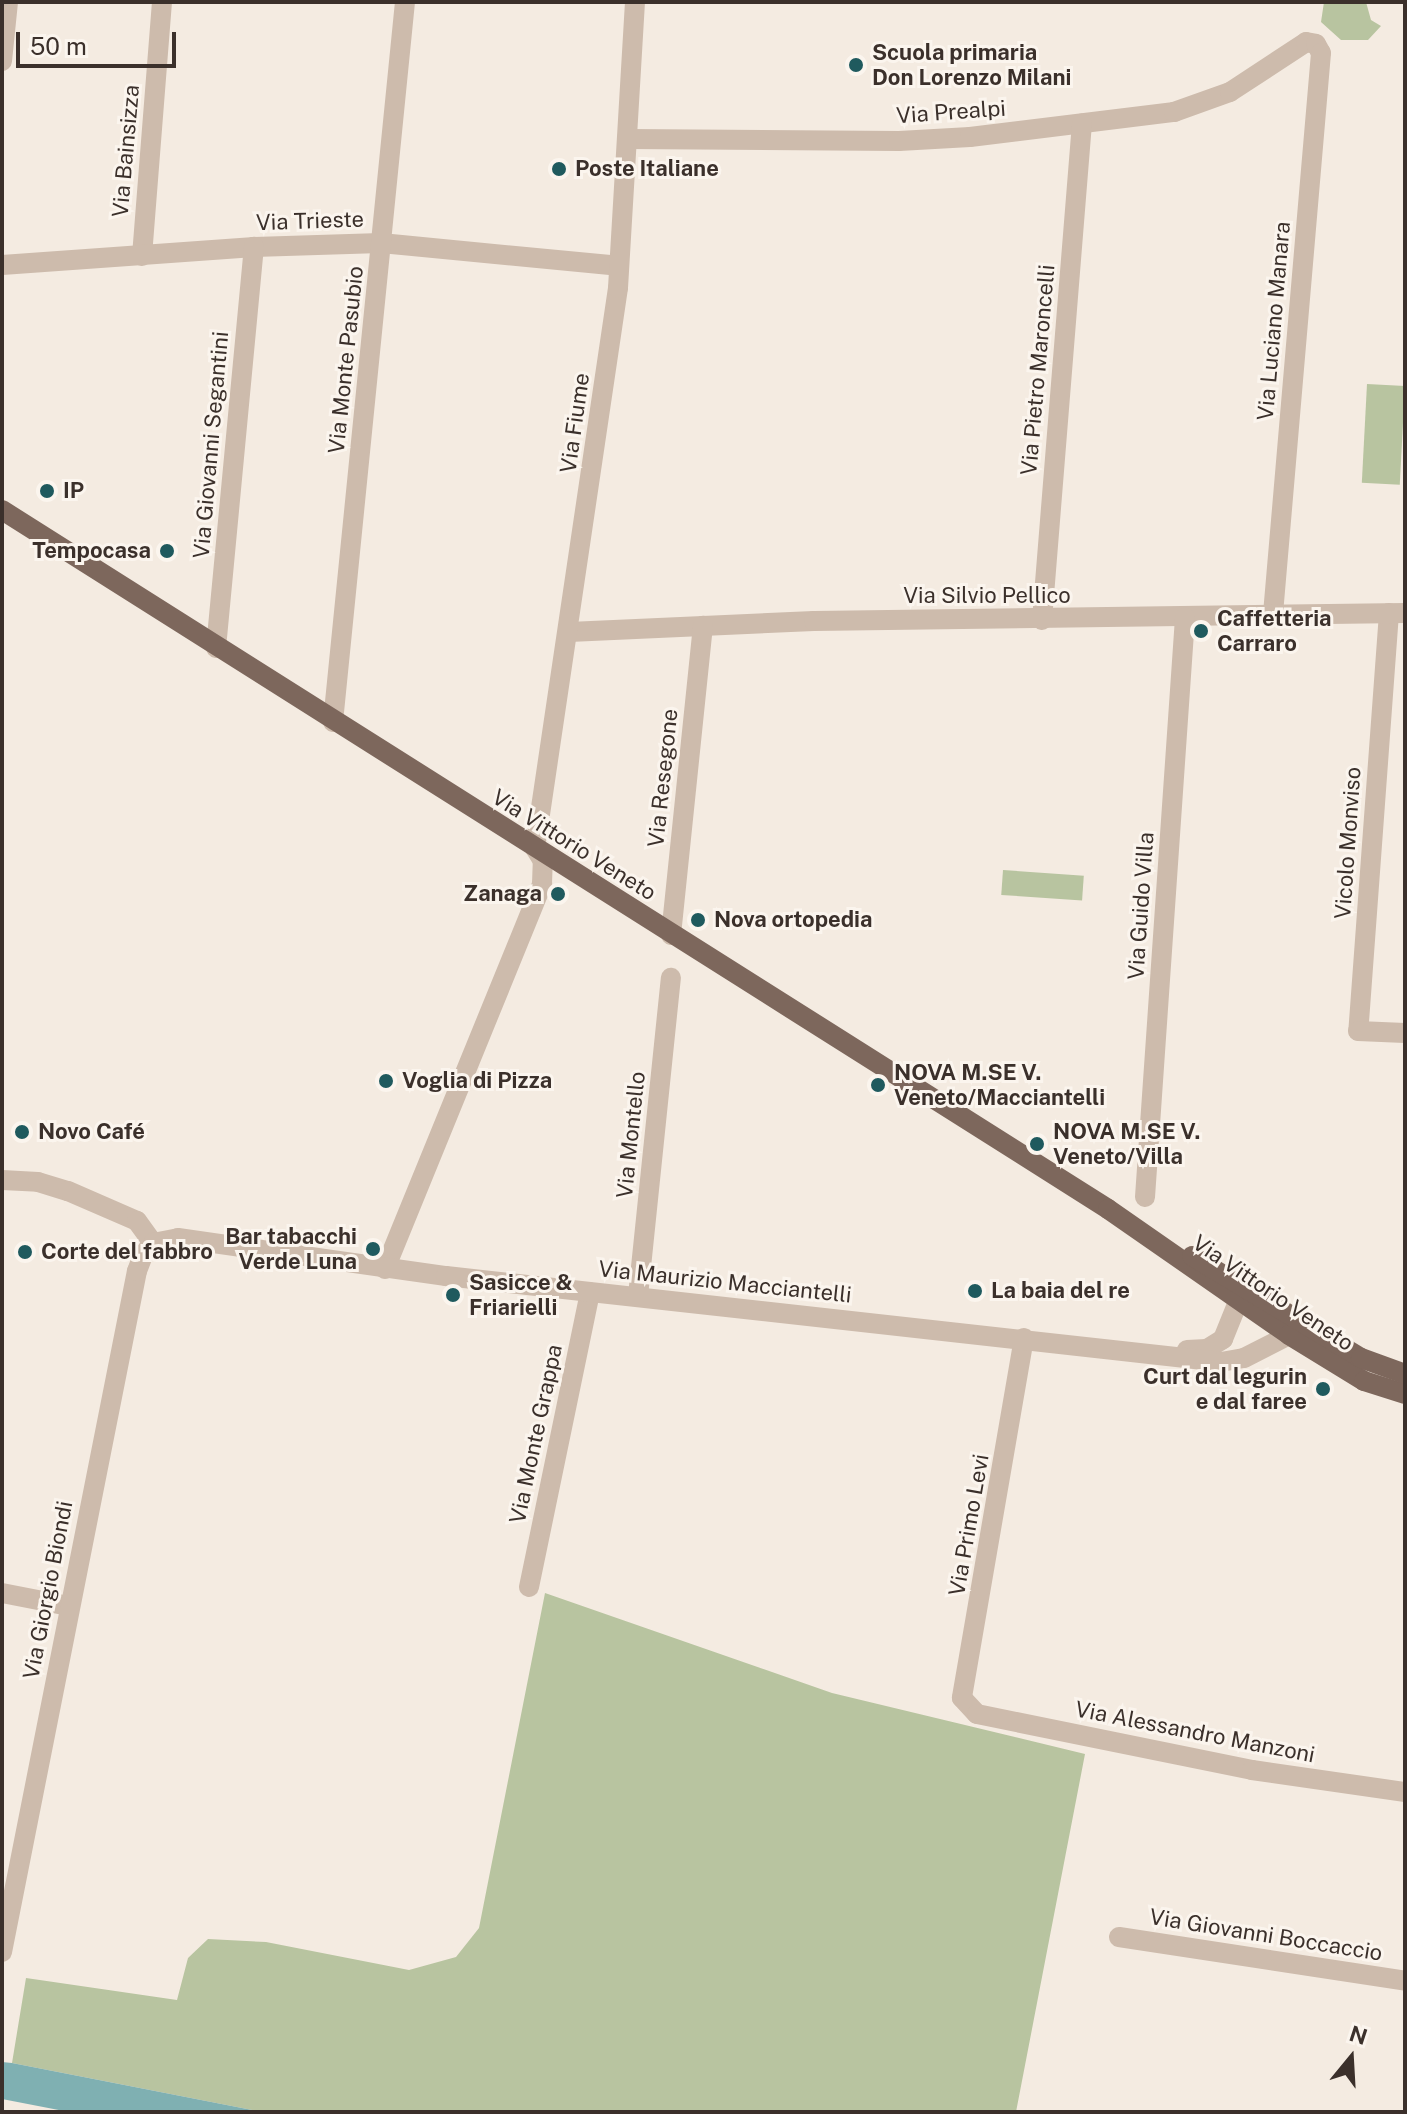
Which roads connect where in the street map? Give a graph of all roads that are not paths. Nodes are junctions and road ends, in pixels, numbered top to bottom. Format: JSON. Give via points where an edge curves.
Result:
{"nodes":[{"id":1,"x":8,"y":2,"type":"edge"},
{"id":2,"x":162,"y":2,"type":"edge"},
{"id":3,"x":405,"y":2,"type":"edge"},
{"id":4,"x":635,"y":2,"type":"edge"},
{"id":5,"x":1306,"y":42,"type":"joint"},
{"id":6,"x":2,"y":61,"type":"edge"},
{"id":7,"x":1082,"y":124,"type":"junction"},
{"id":8,"x":628,"y":139,"type":"junction"},
{"id":9,"x":381,"y":243,"type":"junction"},
{"id":10,"x":254,"y":247,"type":"junction"},
{"id":11,"x":142,"y":256,"type":"junction"},
{"id":12,"x":2,"y":265,"type":"edge"},
{"id":13,"x":618,"y":266,"type":"junction"},
{"id":14,"x":2,"y":510,"type":"edge"},
{"id":15,"x":1397,"y":613,"type":"edge"},
{"id":16,"x":1273,"y":614,"type":"junction"},
{"id":17,"x":1185,"y":617,"type":"junction"},
{"id":18,"x":1042,"y":620,"type":"junction"},
{"id":19,"x":703,"y":626,"type":"junction"},
{"id":20,"x":569,"y":632,"type":"junction"},
{"id":21,"x":216,"y":648,"type":"junction"},
{"id":22,"x":333,"y":722,"type":"junction"},
{"id":23,"x":535,"y":848,"type":"junction"},
{"id":24,"x":671,"y":935,"type":"junction"},
{"id":25,"x":671,"y":978,"type":"dead end"},
{"id":26,"x":1405,"y":1033,"type":"edge"},
{"id":27,"x":2,"y":1180,"type":"edge"},
{"id":28,"x":1145,"y":1197,"type":"dead end"},
{"id":29,"x":1121,"y":1218,"type":"junction"},
{"id":30,"x":153,"y":1243,"type":"junction"},
{"id":31,"x":385,"y":1269,"type":"junction"},
{"id":32,"x":590,"y":1292,"type":"junction"},
{"id":33,"x":638,"y":1296,"type":"junction"},
{"id":34,"x":1238,"y":1302,"type":"junction"},
{"id":35,"x":1289,"y":1335,"type":"junction"},
{"id":36,"x":1024,"y":1338,"type":"junction"},
{"id":37,"x":1151,"y":1352,"type":"junction"},
{"id":38,"x":1405,"y":1374,"type":"edge"},
{"id":39,"x":1405,"y":1394,"type":"edge"},
{"id":40,"x":529,"y":1587,"type":"dead end"},
{"id":41,"x":2,"y":1593,"type":"edge"},
{"id":42,"x":69,"y":1606,"type":"junction"},
{"id":43,"x":977,"y":1714,"type":"joint"},
{"id":44,"x":1405,"y":1792,"type":"edge"},
{"id":45,"x":1119,"y":1937,"type":"dead end"},
{"id":46,"x":2,"y":1952,"type":"edge"},
{"id":47,"x":1405,"y":1981,"type":"edge"}],
"edges":[{"from":1,"to":6,"type":"street"},
{"from":2,"to":11,"type":"street","name":"Via Bainsizza"},
{"from":3,"to":9,"type":"street","name":"Via Monte Pasubio"},
{"from":4,"to":8,"type":"street","name":"Via Fiume"},
{"from":5,"to":7,"type":"street","name":"Via Prealpi","via":[[1230,92],[1174,112]]},
{"from":5,"to":16,"type":"street","name":"Via Luciano Manara","via":[[1316,44],[1321,53]]},
{"from":7,"to":8,"type":"street","name":"Via Prealpi","via":[[899,141]]},
{"from":7,"to":18,"type":"street","name":"Via Pietro Maroncelli"},
{"from":8,"to":13,"type":"street","name":"Via Fiume"},
{"from":9,"to":10,"type":"street","name":"Via Trieste"},
{"from":9,"to":13,"type":"street","name":"Via Trieste"},
{"from":9,"to":22,"type":"street","name":"Via Monte Pasubio"},
{"from":10,"to":11,"type":"street","name":"Via Trieste"},
{"from":10,"to":21,"type":"street","name":"Via Giovanni Segantini"},
{"from":11,"to":12,"type":"street","name":"Via Trieste"},
{"from":13,"to":20,"type":"street","name":"Via Fiume"},
{"from":14,"to":21,"type":"main road","name":"Via Vittorio Veneto"},
{"from":15,"to":16,"type":"street","name":"Via Silvio Pellico"},
{"from":15,"to":26,"type":"street","name":"Vicolo Monviso","via":[[1358,1031]]},
{"from":16,"to":17,"type":"street","name":"Via Silvio Pellico"},
{"from":17,"to":18,"type":"street","name":"Via Silvio Pellico"},
{"from":17,"to":28,"type":"street","name":"Via Guido Villa"},
{"from":18,"to":19,"type":"street","name":"Via Silvio Pellico"},
{"from":19,"to":20,"type":"street","name":"Via Silvio Pellico"},
{"from":19,"to":24,"type":"street","name":"Via Resegone"},
{"from":20,"to":23,"type":"street","name":"Via Fiume"},
{"from":21,"to":22,"type":"main road","name":"Via Vittorio Veneto"},
{"from":22,"to":23,"type":"main road","name":"Via Vittorio Veneto"},
{"from":23,"to":24,"type":"main road","name":"Via Vittorio Veneto"},
{"from":23,"to":31,"type":"street","name":"Via Fiume","via":[[543,861],[540,892]]},
{"from":24,"to":29,"type":"main road","name":"Via Vittorio Veneto"},
{"from":25,"to":33,"type":"street","name":"Via Montello"},
{"from":27,"to":30,"type":"street","via":[[68,1191],[137,1221]]},
{"from":29,"to":34,"type":"main road","name":"Via Vittorio Veneto"},
{"from":29,"to":38,"type":"main road","name":"Via Vittorio Veneto","via":[[1230,1276],[1361,1358]]},
{"from":30,"to":31,"type":"street","name":"Via Maurizio Macciantelli","via":[[178,1238]]},
{"from":30,"to":42,"type":"street","name":"Via Giorgio Biondi","via":[[137,1271]]},
{"from":31,"to":32,"type":"street","name":"Via Maurizio Macciantelli"},
{"from":32,"to":33,"type":"street","name":"Via Maurizio Macciantelli"},
{"from":32,"to":40,"type":"street","name":"Via Monte Grappa"},
{"from":33,"to":36,"type":"street","name":"Via Maurizio Macciantelli"},
{"from":34,"to":35,"type":"main road","name":"Via Vittorio Veneto"},
{"from":34,"to":37,"type":"street","name":"Via Maurizio Macciantelli","via":[[1216,1345]]},
{"from":35,"to":37,"type":"street","name":"Via Maurizio Macciantelli","via":[[1244,1358],[1221,1362]]},
{"from":35,"to":39,"type":"main road","name":"Via Vittorio Veneto","via":[[1364,1381]]},
{"from":36,"to":37,"type":"street","name":"Via Maurizio Macciantelli"},
{"from":36,"to":43,"type":"street","name":"Via Primo Levi","via":[[962,1698]]},
{"from":41,"to":42,"type":"street"},
{"from":42,"to":46,"type":"street","name":"Via Giorgio Biondi"},
{"from":43,"to":44,"type":"street","name":"Via Alessandro Manzoni","via":[[1252,1770]]},
{"from":45,"to":47,"type":"street","name":"Via Giovanni Boccaccio"}]}
